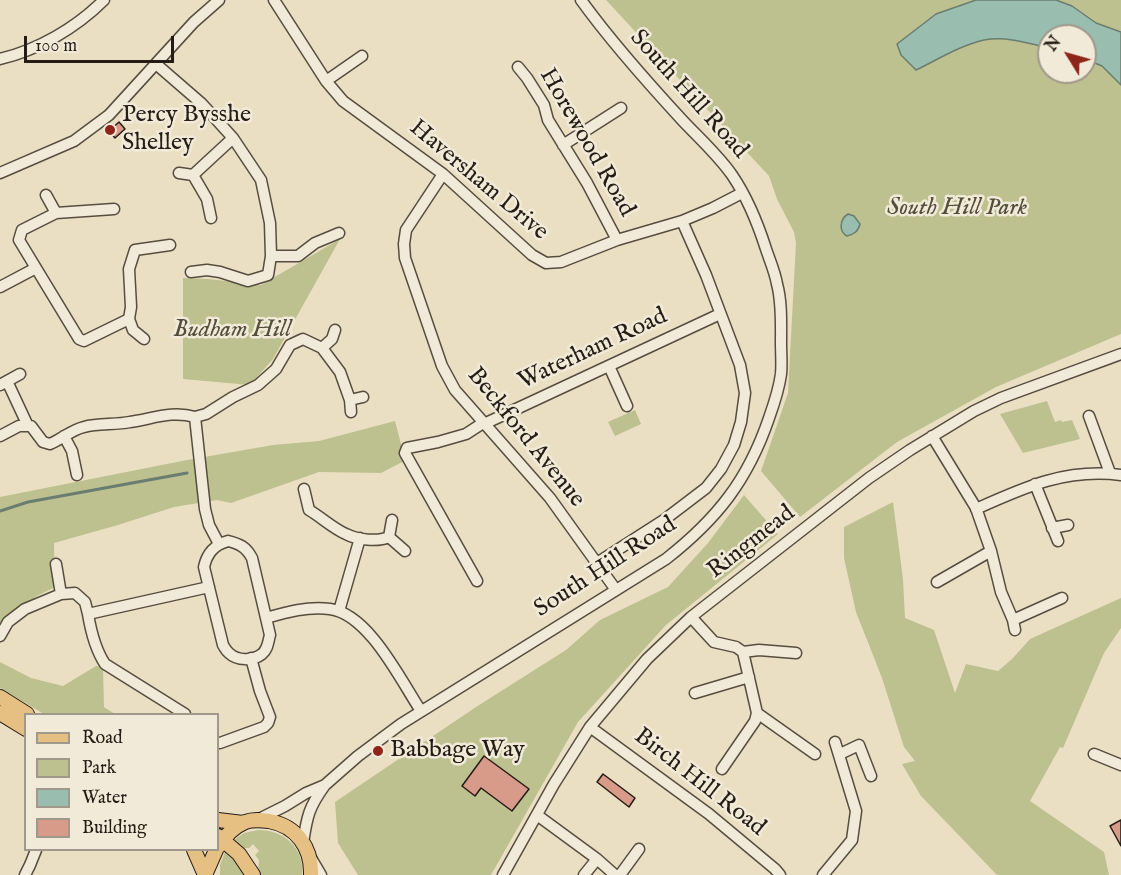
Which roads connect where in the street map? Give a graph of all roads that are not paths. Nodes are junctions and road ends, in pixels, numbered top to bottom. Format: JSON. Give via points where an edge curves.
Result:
{"nodes":[{"id":1,"x":104,"y":0,"type":"edge"},
{"id":2,"x":219,"y":0,"type":"edge"},
{"id":3,"x":274,"y":0,"type":"edge"},
{"id":4,"x":581,"y":0,"type":"edge"},
{"id":5,"x":362,"y":56,"type":"dead end"},
{"id":6,"x":0,"y":59,"type":"edge"},
{"id":7,"x":156,"y":64,"type":"junction"},
{"id":8,"x":518,"y":67,"type":"dead end"},
{"id":9,"x":326,"y":81,"type":"junction"},
{"id":10,"x":621,"y":108,"type":"dead end"},
{"id":11,"x":233,"y":138,"type":"junction"},
{"id":12,"x":564,"y":145,"type":"junction"},
{"id":13,"x":0,"y":173,"type":"edge"},
{"id":14,"x":178,"y":173,"type":"dead end"},
{"id":15,"x":443,"y":174,"type":"junction"},
{"id":16,"x":193,"y":175,"type":"junction"},
{"id":17,"x":742,"y":193,"type":"junction"},
{"id":18,"x":46,"y":195,"type":"dead end"},
{"id":19,"x":114,"y":209,"type":"dead end"},
{"id":20,"x":56,"y":213,"type":"junction"},
{"id":21,"x":211,"y":218,"type":"dead end"},
{"id":22,"x":682,"y":221,"type":"junction"},
{"id":23,"x":339,"y":233,"type":"dead end"},
{"id":24,"x":617,"y":240,"type":"junction"},
{"id":25,"x":170,"y":245,"type":"dead end"},
{"id":26,"x":271,"y":256,"type":"junction"},
{"id":27,"x":36,"y":268,"type":"junction"},
{"id":28,"x":191,"y":272,"type":"dead end"},
{"id":29,"x":0,"y":287,"type":"edge"},
{"id":30,"x":720,"y":314,"type":"junction"},
{"id":31,"x":129,"y":319,"type":"junction"},
{"id":32,"x":334,"y":330,"type":"dead end"},
{"id":33,"x":144,"y":339,"type":"dead end"},
{"id":34,"x":322,"y":348,"type":"junction"},
{"id":35,"x":1121,"y":354,"type":"edge"},
{"id":36,"x":609,"y":366,"type":"junction"},
{"id":37,"x":20,"y":374,"type":"dead end"},
{"id":38,"x":3,"y":383,"type":"edge"},
{"id":39,"x":363,"y":397,"type":"dead end"},
{"id":40,"x":350,"y":400,"type":"junction"},
{"id":41,"x":627,"y":406,"type":"dead end"},
{"id":42,"x":351,"y":412,"type":"dead end"},
{"id":43,"x":1089,"y":416,"type":"dead end"},
{"id":44,"x":195,"y":417,"type":"junction"},
{"id":45,"x":483,"y":423,"type":"junction"},
{"id":46,"x":28,"y":426,"type":"junction"},
{"id":47,"x":0,"y":436,"type":"edge"},
{"id":48,"x":64,"y":436,"type":"junction"},
{"id":49,"x":932,"y":436,"type":"junction"},
{"id":50,"x":1115,"y":474,"type":"edge"},
{"id":51,"x":77,"y":475,"type":"dead end"},
{"id":52,"x":1035,"y":484,"type":"junction"},
{"id":53,"x":304,"y":489,"type":"dead end"},
{"id":54,"x":976,"y":509,"type":"junction"},
{"id":55,"x":392,"y":520,"type":"dead end"},
{"id":56,"x":1068,"y":525,"type":"dead end"},
{"id":57,"x":1052,"y":528,"type":"junction"},
{"id":58,"x":389,"y":537,"type":"junction"},
{"id":59,"x":360,"y":538,"type":"junction"},
{"id":60,"x":1058,"y":541,"type":"dead end"},
{"id":61,"x":219,"y":544,"type":"junction"},
{"id":62,"x":405,"y":551,"type":"dead end"},
{"id":63,"x":991,"y":551,"type":"junction"},
{"id":64,"x":597,"y":563,"type":"junction"},
{"id":65,"x":56,"y":564,"type":"dead end"},
{"id":66,"x":477,"y":581,"type":"dead end"},
{"id":67,"x":937,"y":582,"type":"dead end"},
{"id":68,"x":209,"y":587,"type":"junction"},
{"id":69,"x":616,"y":590,"type":"junction"},
{"id":70,"x":61,"y":594,"type":"junction"},
{"id":71,"x":1062,"y":598,"type":"dead end"},
{"id":72,"x":339,"y":611,"type":"junction"},
{"id":73,"x":88,"y":614,"type":"junction"},
{"id":74,"x":691,"y":617,"type":"junction"},
{"id":75,"x":266,"y":618,"type":"junction"},
{"id":76,"x":0,"y":636,"type":"edge"},
{"id":77,"x":743,"y":652,"type":"junction"},
{"id":78,"x":795,"y":653,"type":"dead end"},
{"id":79,"x":251,"y":658,"type":"junction"},
{"id":80,"x":749,"y":677,"type":"junction"},
{"id":81,"x":695,"y":693,"type":"dead end"},
{"id":82,"x":0,"y":697,"type":"edge"},
{"id":83,"x":421,"y":711,"type":"junction"},
{"id":84,"x":0,"y":713,"type":"edge"},
{"id":85,"x":25,"y":713,"type":"edge"},
{"id":86,"x":183,"y":713,"type":"edge"},
{"id":87,"x":757,"y":713,"type":"junction"},
{"id":88,"x":590,"y":727,"type":"junction"},
{"id":89,"x":24,"y":728,"type":"edge"},
{"id":90,"x":836,"y":742,"type":"dead end"},
{"id":91,"x":219,"y":743,"type":"edge"},
{"id":92,"x":815,"y":754,"type":"dead end"},
{"id":93,"x":840,"y":754,"type":"junction"},
{"id":94,"x":1094,"y":754,"type":"dead end"},
{"id":95,"x":1121,"y":765,"type":"edge"},
{"id":96,"x":722,"y":769,"type":"dead end"},
{"id":97,"x":871,"y":776,"type":"dead end"},
{"id":98,"x":325,"y":785,"type":"junction"},
{"id":99,"x":537,"y":815,"type":"junction"},
{"id":100,"x":219,"y":820,"type":"edge"},
{"id":101,"x":250,"y":821,"type":"junction"},
{"id":102,"x":219,"y":842,"type":"edge"},
{"id":103,"x":303,"y":843,"type":"junction"},
{"id":104,"x":219,"y":844,"type":"edge"},
{"id":105,"x":639,"y":849,"type":"dead end"},
{"id":106,"x":35,"y":851,"type":"edge"},
{"id":107,"x":195,"y":851,"type":"edge"},
{"id":108,"x":215,"y":851,"type":"edge"},
{"id":109,"x":310,"y":856,"type":"junction"},
{"id":110,"x":597,"y":859,"type":"junction"},
{"id":111,"x":25,"y":875,"type":"edge"},
{"id":112,"x":205,"y":875,"type":"edge"},
{"id":113,"x":253,"y":875,"type":"edge"},
{"id":114,"x":311,"y":875,"type":"edge"},
{"id":115,"x":321,"y":875,"type":"edge"},
{"id":116,"x":503,"y":875,"type":"edge"},
{"id":117,"x":584,"y":875,"type":"edge"},
{"id":118,"x":615,"y":875,"type":"edge"},
{"id":119,"x":620,"y":875,"type":"edge"},
{"id":120,"x":780,"y":875,"type":"edge"},
{"id":121,"x":823,"y":875,"type":"edge"}],
"edges":[{"from":1,"to":6,"type":"street","via":[[66,30]]},
{"from":2,"to":7,"type":"street"},
{"from":3,"to":9,"type":"street","name":"Haversham Drive"},
{"from":4,"to":17,"type":"street","name":"South Hill Road","via":[[609,37],[721,160]]},
{"from":5,"to":9,"type":"street"},
{"from":7,"to":11,"type":"street","via":[[201,103]]},
{"from":7,"to":13,"type":"street","via":[[108,115],[74,141]]},
{"from":8,"to":12,"type":"street","name":"Horewood Road","via":[[544,105],[548,120]]},
{"from":9,"to":15,"type":"street","name":"Haversham Drive","via":[[343,100]]},
{"from":10,"to":12,"type":"street"},
{"from":11,"to":16,"type":"street"},
{"from":11,"to":26,"type":"street","via":[[261,180],[270,223]]},
{"from":12,"to":24,"type":"street","name":"Horewood Road"},
{"from":14,"to":16,"type":"street"},
{"from":15,"to":24,"type":"street","name":"Haversham Drive","via":[[532,255],[546,263],[561,262]]},
{"from":15,"to":45,"type":"street","name":"Beckford Avenue","via":[[406,230],[405,258],[442,366],[455,390]]},
{"from":16,"to":21,"type":"street","via":[[207,199]]},
{"from":17,"to":22,"type":"street","name":"Haversham Drive"},
{"from":17,"to":69,"type":"street","name":"South Hill Road","via":[[778,285],[781,376],[773,406],[763,436],[729,498],[690,540]]},
{"from":18,"to":20,"type":"street"},
{"from":19,"to":20,"type":"street"},
{"from":20,"to":27,"type":"street","via":[[22,230],[19,240]]},
{"from":22,"to":24,"type":"street","name":"Haversham Drive"},
{"from":22,"to":30,"type":"street"},
{"from":23,"to":26,"type":"street","via":[[315,243],[298,256]]},
{"from":25,"to":31,"type":"street","via":[[135,250],[129,269]]},
{"from":26,"to":28,"type":"street","via":[[268,275],[248,281],[207,270]]},
{"from":27,"to":29,"type":"street"},
{"from":27,"to":31,"type":"street","via":[[79,339],[87,340]]},
{"from":30,"to":36,"type":"street","name":"Waterham Road"},
{"from":30,"to":64,"type":"street","via":[[740,365],[745,393],[734,445],[705,488]]},
{"from":31,"to":33,"type":"street","via":[[133,330]]},
{"from":32,"to":34,"type":"street","via":[[332,339]]},
{"from":34,"to":40,"type":"street","via":[[340,372]]},
{"from":34,"to":44,"type":"street","via":[[303,339],[290,345],[276,369],[258,385]]},
{"from":35,"to":49,"type":"street","name":"Ringmead","via":[[1001,398]]},
{"from":36,"to":41,"type":"street"},
{"from":36,"to":45,"type":"street","name":"Waterham Road"},
{"from":37,"to":38,"type":"street"},
{"from":38,"to":46,"type":"street"},
{"from":39,"to":40,"type":"street"},
{"from":40,"to":42,"type":"street"},
{"from":43,"to":50,"type":"street"},
{"from":44,"to":48,"type":"street","via":[[170,414],[130,423],[87,426]]},
{"from":44,"to":61,"type":"street","via":[[205,508]]},
{"from":45,"to":64,"type":"street","name":"Beckford Avenue","via":[[550,498]]},
{"from":45,"to":66,"type":"street","name":"Waterham Road","via":[[466,434],[407,448],[405,453]]},
{"from":46,"to":47,"type":"street","via":[[19,426]]},
{"from":46,"to":48,"type":"street","via":[[45,443],[54,443]]},
{"from":48,"to":51,"type":"street"},
{"from":49,"to":54,"type":"street"},
{"from":49,"to":74,"type":"street","name":"Ringmead","via":[[869,478]]},
{"from":50,"to":52,"type":"street","via":[[1066,476]]},
{"from":52,"to":54,"type":"street"},
{"from":52,"to":57,"type":"street"},
{"from":53,"to":59,"type":"street","via":[[309,510],[346,535]]},
{"from":54,"to":63,"type":"street"},
{"from":55,"to":58,"type":"street"},
{"from":56,"to":57,"type":"street"},
{"from":57,"to":60,"type":"street"},
{"from":58,"to":59,"type":"street"},
{"from":58,"to":62,"type":"street"},
{"from":59,"to":72,"type":"street"},
{"from":61,"to":68,"type":"street","via":[[206,558]]},
{"from":61,"to":75,"type":"street","via":[[238,543],[252,558]]},
{"from":63,"to":67,"type":"street"},
{"from":63,"to":71,"type":"street","via":[[1014,625]]},
{"from":64,"to":69,"type":"street","name":"Beckford Avenue"},
{"from":65,"to":70,"type":"street"},
{"from":68,"to":73,"type":"street"},
{"from":68,"to":79,"type":"street","via":[[223,645],[230,655],[241,660]]},
{"from":69,"to":83,"type":"street","name":"South Hill Road"},
{"from":70,"to":73,"type":"street","via":[[75,593],[85,602]]},
{"from":70,"to":76,"type":"street","via":[[25,609],[8,622]]},
{"from":72,"to":75,"type":"street","via":[[302,609]]},
{"from":72,"to":83,"type":"street","via":[[362,625],[377,642]]},
{"from":73,"to":86,"type":"street","via":[[91,635],[105,664]]},
{"from":74,"to":77,"type":"street","via":[[714,642]]},
{"from":74,"to":88,"type":"street","name":"Ringmead","via":[[647,659]]},
{"from":75,"to":79,"type":"street","via":[[270,635],[267,647],[261,655]]},
{"from":77,"to":78,"type":"street"},
{"from":77,"to":80,"type":"street"},
{"from":79,"to":91,"type":"street","via":[[270,717],[268,723]]},
{"from":80,"to":81,"type":"street"},
{"from":80,"to":87,"type":"street"},
{"from":82,"to":85,"type":"main road"},
{"from":83,"to":98,"type":"street","name":"South Hill Road"},
{"from":84,"to":89,"type":"main road"},
{"from":87,"to":92,"type":"street"},
{"from":87,"to":96,"type":"street"},
{"from":88,"to":99,"type":"street","name":"Ringmead"},
{"from":88,"to":120,"type":"street","name":"Birch Hill Road","via":[[709,814]]},
{"from":90,"to":93,"type":"street"},
{"from":93,"to":97,"type":"street","via":[[859,745]]},
{"from":93,"to":121,"type":"street","via":[[856,812],[852,840]]},
{"from":94,"to":95,"type":"street"},
{"from":98,"to":101,"type":"street","name":"South Hill Road"},
{"from":98,"to":103,"type":"street","via":[[307,816]]},
{"from":99,"to":110,"type":"street"},
{"from":99,"to":116,"type":"street","name":"Ringmead"},
{"from":100,"to":101,"type":"main road"},
{"from":101,"to":102,"type":"main road","via":[[233,828]]},
{"from":101,"to":103,"type":"main road","via":[[283,825]]},
{"from":103,"to":109,"type":"main road"},
{"from":104,"to":113,"type":"main road","via":[[239,854]]},
{"from":105,"to":119,"type":"street"},
{"from":106,"to":111,"type":"street"},
{"from":107,"to":112,"type":"main road"},
{"from":108,"to":112,"type":"main road"},
{"from":109,"to":114,"type":"main road"},
{"from":109,"to":115,"type":"street"},
{"from":110,"to":117,"type":"street"},
{"from":110,"to":118,"type":"street"}]}
